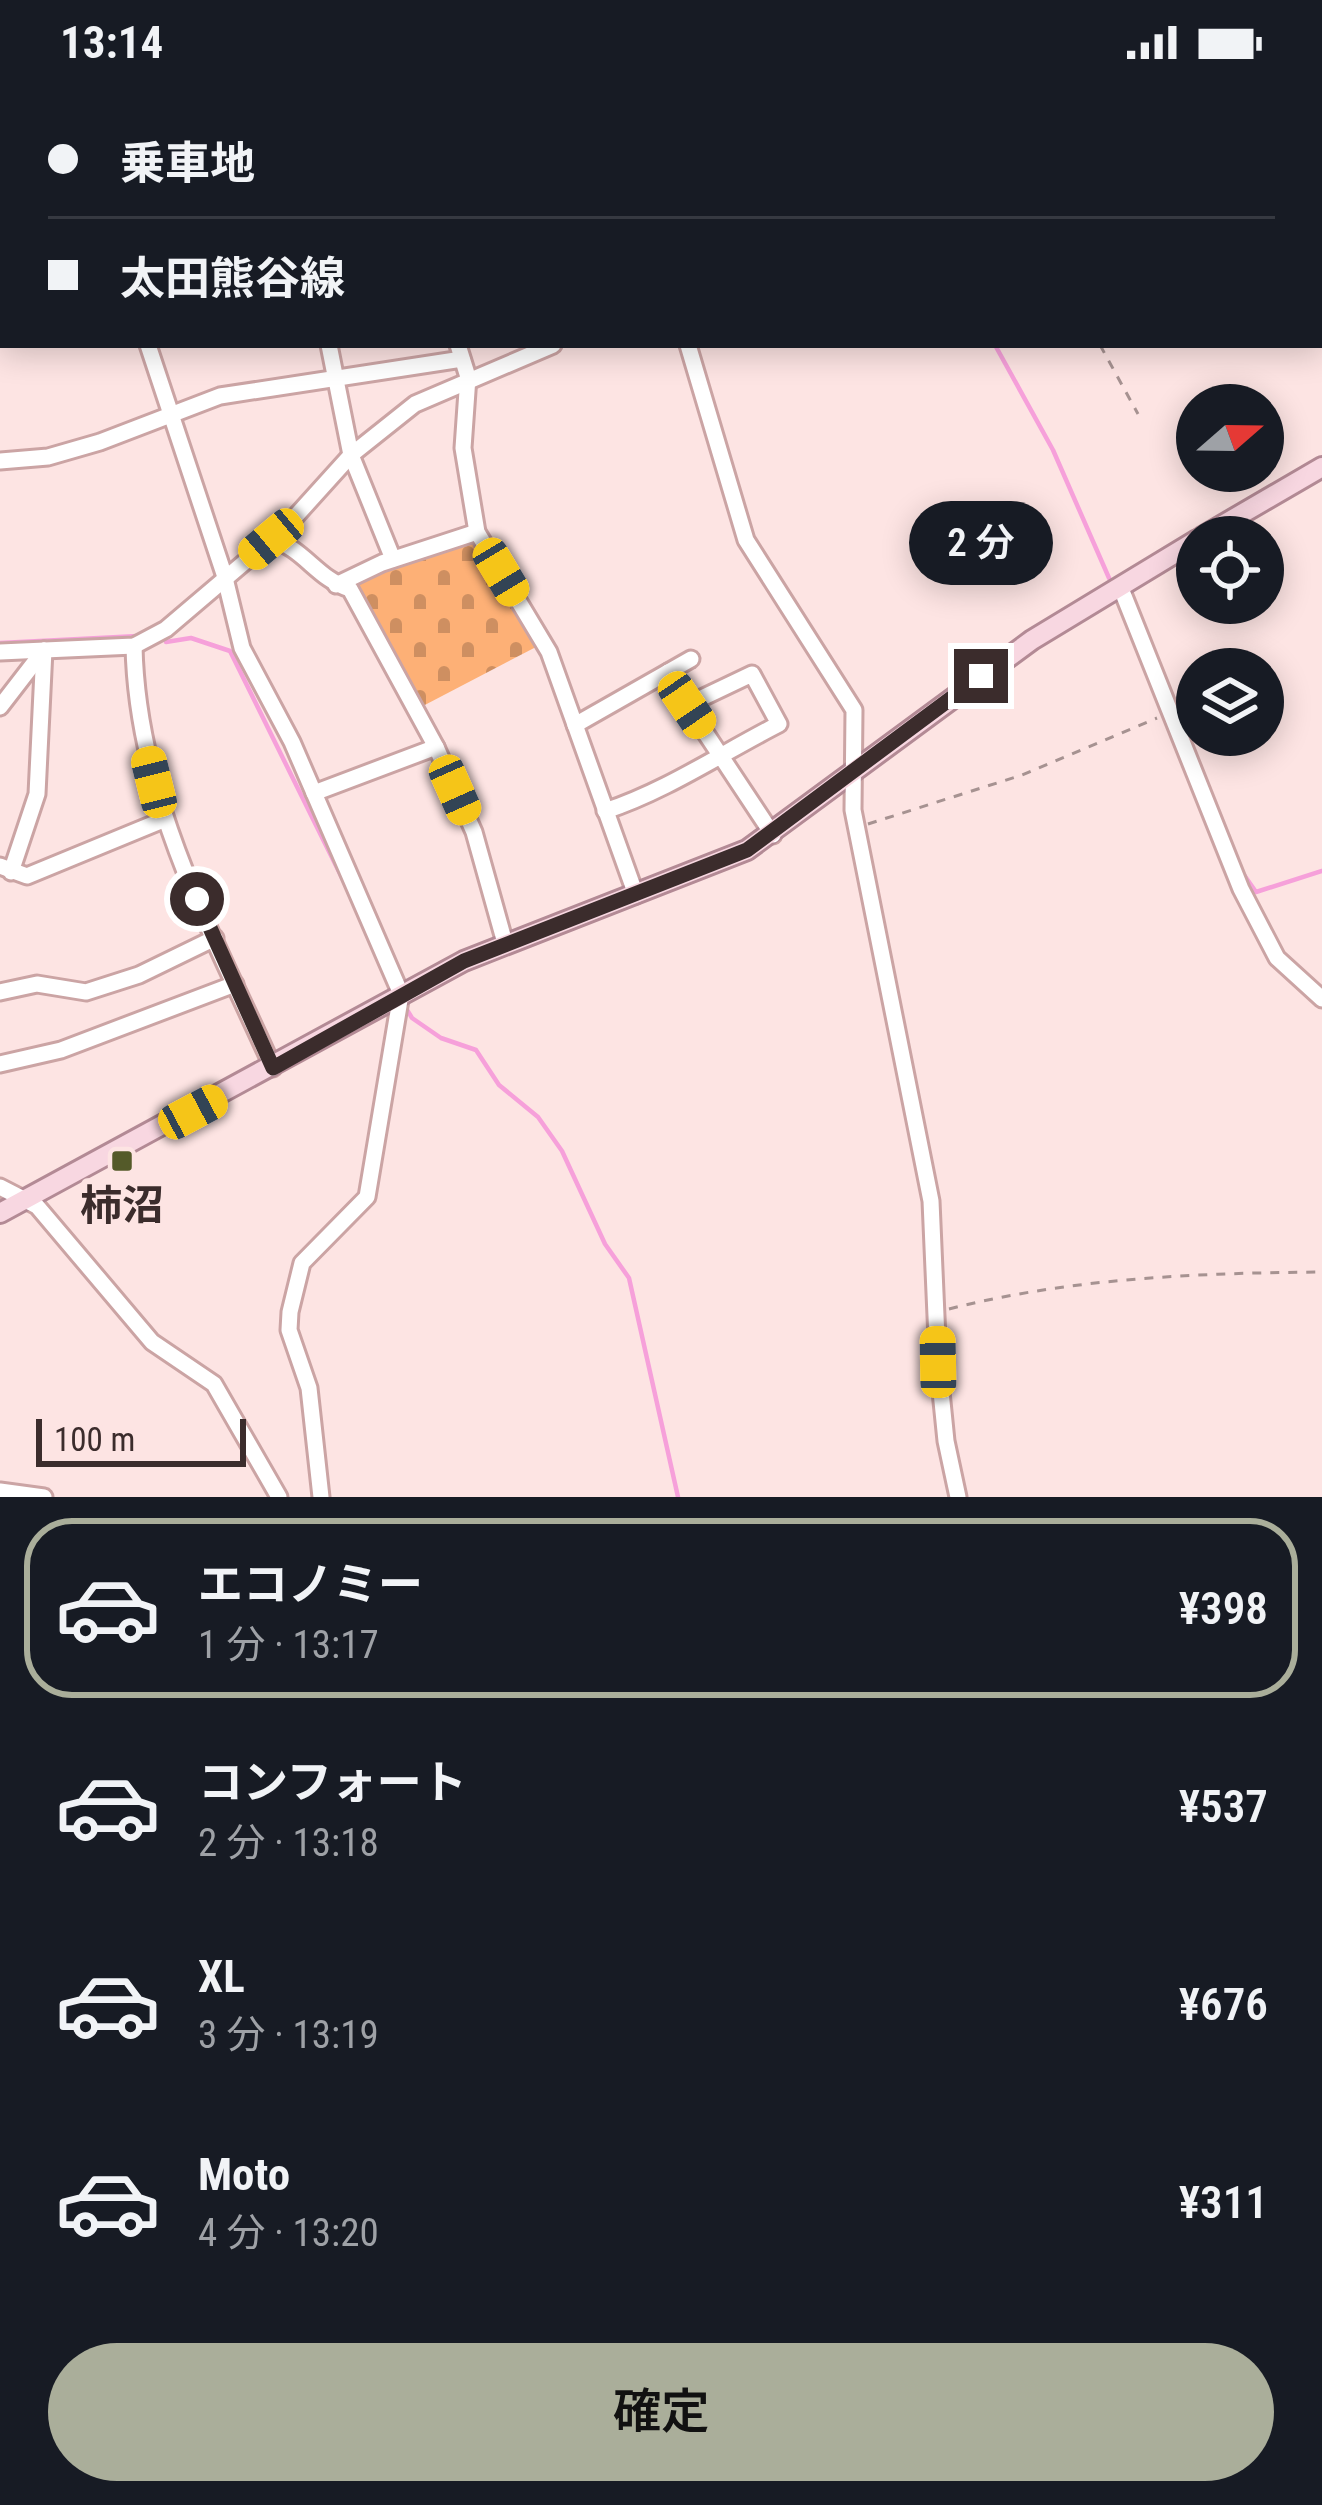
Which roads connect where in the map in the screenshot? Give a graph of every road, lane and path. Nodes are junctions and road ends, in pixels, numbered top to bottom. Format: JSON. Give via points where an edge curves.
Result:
{"nodes":[{"id":1,"x":149,"y":348,"type":"edge"},
{"id":2,"x":330,"y":348,"type":"edge"},
{"id":3,"x":545,"y":348,"type":"edge"},
{"id":4,"x":689,"y":348,"type":"edge"},
{"id":5,"x":1102,"y":348,"type":"edge"},
{"id":6,"x":460,"y":352,"type":"edge"},
{"id":7,"x":338,"y":377,"type":"junction"},
{"id":8,"x":468,"y":377,"type":"junction"},
{"id":9,"x":170,"y":412,"type":"junction"},
{"id":10,"x":1138,"y":414,"type":"dead end"},
{"id":11,"x":351,"y":454,"type":"junction"},
{"id":12,"x":0,"y":461,"type":"edge"},
{"id":13,"x":1322,"y":467,"type":"edge"},
{"id":14,"x":1237,"y":516,"type":"edge"},
{"id":15,"x":477,"y":532,"type":"junction"},
{"id":16,"x":271,"y":539,"type":"junction"},
{"id":17,"x":1176,"y":552,"type":"edge"},
{"id":18,"x":393,"y":559,"type":"junction"},
{"id":19,"x":224,"y":574,"type":"junction"},
{"id":20,"x":336,"y":585,"type":"junction"},
{"id":21,"x":1120,"y":586,"type":"junction"},
{"id":22,"x":134,"y":646,"type":"junction"},
{"id":23,"x":44,"y":650,"type":"junction"},
{"id":24,"x":0,"y":652,"type":"edge"},
{"id":25,"x":691,"y":659,"type":"dead end"},
{"id":26,"x":668,"y":672,"type":"junction"},
{"id":27,"x":687,"y":705,"type":"junction"},
{"id":28,"x":2,"y":710,"type":"edge"},
{"id":29,"x":1170,"y":713,"type":"junction"},
{"id":30,"x":574,"y":724,"type":"junction"},
{"id":31,"x":436,"y":747,"type":"junction"},
{"id":32,"x":720,"y":755,"type":"junction"},
{"id":33,"x":852,"y":776,"type":"junction"},
{"id":34,"x":314,"y":793,"type":"junction"},
{"id":35,"x":605,"y":811,"type":"junction"},
{"id":36,"x":163,"y":820,"type":"junction"},
{"id":37,"x":857,"y":828,"type":"junction"},
{"id":38,"x":773,"y":835,"type":"junction"},
{"id":39,"x":5,"y":869,"type":"edge"},
{"id":40,"x":636,"y":895,"type":"junction"},
{"id":41,"x":215,"y":938,"type":"junction"},
{"id":42,"x":505,"y":943,"type":"junction"},
{"id":43,"x":236,"y":985,"type":"junction"},
{"id":44,"x":0,"y":992,"type":"edge"},
{"id":45,"x":401,"y":994,"type":"junction"},
{"id":46,"x":1322,"y":999,"type":"edge"},
{"id":47,"x":0,"y":1064,"type":"edge"},
{"id":48,"x":273,"y":1068,"type":"junction"},
{"id":49,"x":0,"y":1187,"type":"edge"},
{"id":50,"x":24,"y":1200,"type":"junction"},
{"id":51,"x":0,"y":1213,"type":"edge"},
{"id":52,"x":1322,"y":1272,"type":"edge"},
{"id":53,"x":937,"y":1312,"type":"junction"},
{"id":54,"x":0,"y":1491,"type":"edge"},
{"id":55,"x":960,"y":1496,"type":"edge"},
{"id":56,"x":44,"y":1497,"type":"edge"},
{"id":57,"x":279,"y":1497,"type":"edge"},
{"id":58,"x":321,"y":1497,"type":"edge"}],
"edges":[{"from":1,"to":9,"type":"street"},
{"from":2,"to":7,"type":"street"},
{"from":3,"to":8,"type":"street"},
{"from":4,"to":33,"type":"street","via":[[746,540],[854,710]]},
{"from":5,"to":10,"type":"path"},
{"from":6,"to":7,"type":"street"},
{"from":6,"to":8,"type":"street"},
{"from":7,"to":9,"type":"street"},
{"from":7,"to":11,"type":"street"},
{"from":8,"to":11,"type":"street","via":[[415,404]]},
{"from":8,"to":15,"type":"street","via":[[463,448]]},
{"from":9,"to":12,"type":"street","via":[[83,447]]},
{"from":9,"to":19,"type":"street"},
{"from":11,"to":16,"type":"street"},
{"from":11,"to":18,"type":"street"},
{"from":13,"to":14,"type":"main road"},
{"from":15,"to":18,"type":"street"},
{"from":15,"to":30,"type":"street","via":[[549,652]]},
{"from":16,"to":19,"type":"street"},
{"from":16,"to":20,"type":"street","via":[[290,544]]},
{"from":17,"to":21,"type":"main road"},
{"from":18,"to":20,"type":"street"},
{"from":19,"to":22,"type":"street","via":[[166,629]]},
{"from":19,"to":34,"type":"street","via":[[242,648]]},
{"from":20,"to":31,"type":"street","via":[[350,589]]},
{"from":21,"to":29,"type":"street"},
{"from":21,"to":33,"type":"main road","via":[[1003,660]]},
{"from":22,"to":23,"type":"street"},
{"from":22,"to":36,"type":"street","via":[[135,706]]},
{"from":23,"to":24,"type":"street"},
{"from":23,"to":28,"type":"street"},
{"from":23,"to":39,"type":"street","via":[[37,794]]},
{"from":25,"to":26,"type":"street"},
{"from":26,"to":27,"type":"street"},
{"from":26,"to":30,"type":"street"},
{"from":27,"to":32,"type":"street"},
{"from":27,"to":32,"type":"street","via":[[752,674],[778,724]]},
{"from":29,"to":37,"type":"path","via":[[1022,775]]},
{"from":29,"to":46,"type":"street","via":[[1277,958]]},
{"from":30,"to":35,"type":"street"},
{"from":31,"to":34,"type":"street"},
{"from":31,"to":42,"type":"street","via":[[474,832]]},
{"from":32,"to":35,"type":"street"},
{"from":32,"to":38,"type":"street"},
{"from":33,"to":37,"type":"street"},
{"from":33,"to":38,"type":"main road"},
{"from":34,"to":45,"type":"street"},
{"from":35,"to":40,"type":"street"},
{"from":36,"to":39,"type":"street","via":[[27,876]]},
{"from":36,"to":41,"type":"street"},
{"from":37,"to":53,"type":"street","via":[[928,1179]]},
{"from":38,"to":40,"type":"main road"},
{"from":40,"to":42,"type":"main road"},
{"from":41,"to":43,"type":"street"},
{"from":41,"to":44,"type":"street","via":[[86,992],[37,984]]},
{"from":42,"to":45,"type":"main road"},
{"from":43,"to":47,"type":"street","via":[[61,1050]]},
{"from":43,"to":48,"type":"street"},
{"from":45,"to":48,"type":"main road"},
{"from":45,"to":58,"type":"street","via":[[367,1197],[302,1263],[290,1312],[309,1388]]},
{"from":48,"to":50,"type":"main road"},
{"from":49,"to":50,"type":"street"},
{"from":50,"to":51,"type":"main road"},
{"from":50,"to":57,"type":"street","via":[[70,1238],[152,1342],[214,1384]]},
{"from":52,"to":53,"type":"path","via":[[1132,1279],[1021,1291]]},
{"from":53,"to":55,"type":"street","via":[[946,1441]]},
{"from":54,"to":56,"type":"street"}]}
